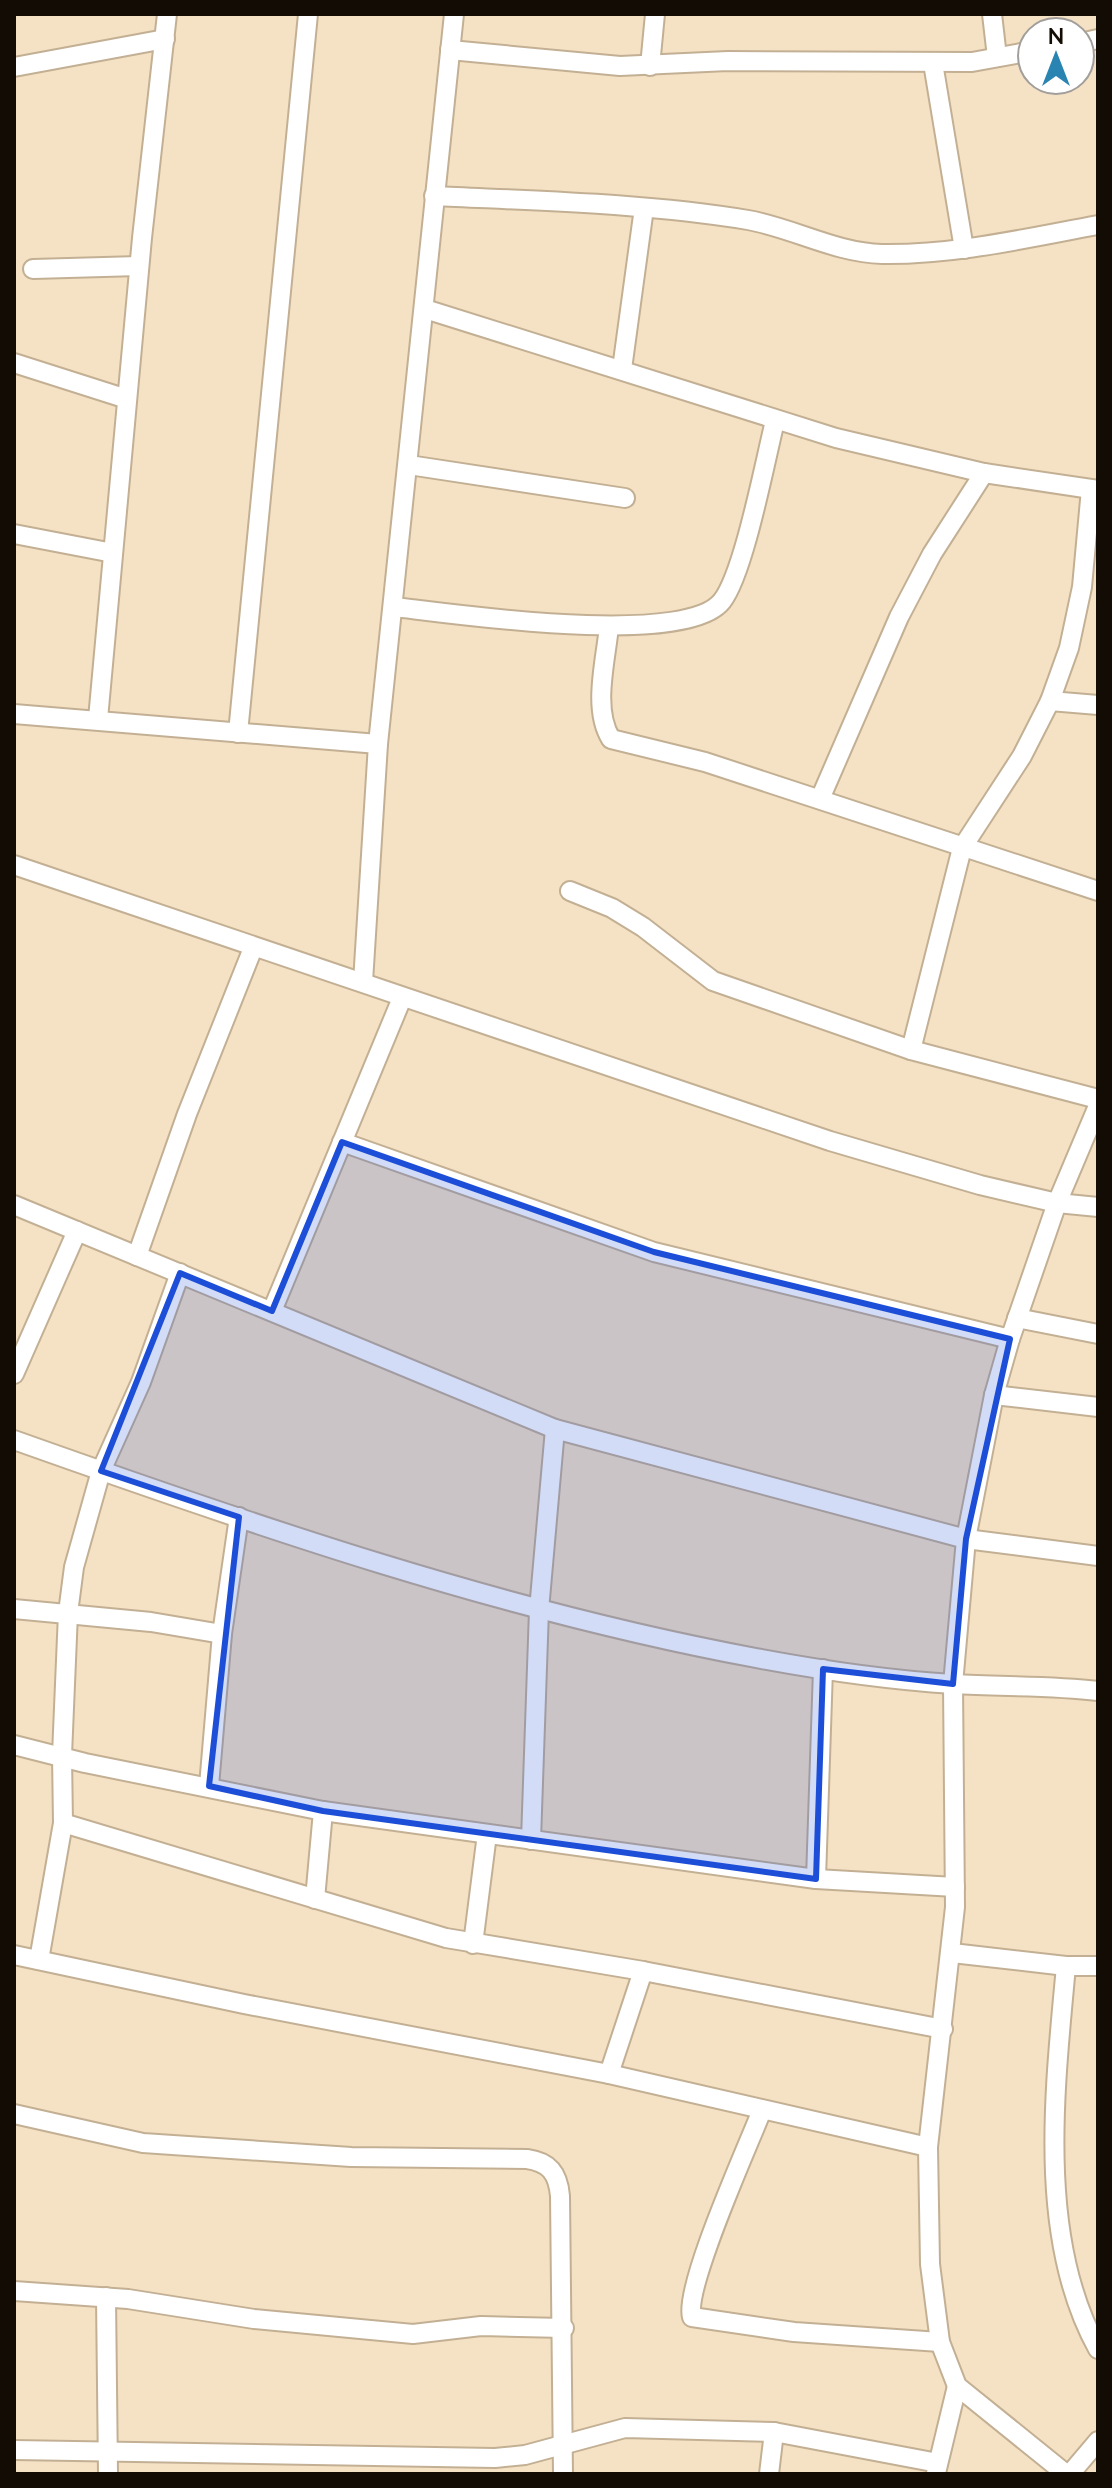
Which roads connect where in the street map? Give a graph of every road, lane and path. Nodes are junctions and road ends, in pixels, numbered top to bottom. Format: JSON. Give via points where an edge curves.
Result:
{"nodes":[{"id":1,"x":167,"y":14,"type":"edge"},
{"id":2,"x":308,"y":14,"type":"edge"},
{"id":3,"x":454,"y":14,"type":"edge"},
{"id":4,"x":655,"y":14,"type":"edge"},
{"id":5,"x":992,"y":14,"type":"edge"},
{"id":6,"x":165,"y":39,"type":"junction"},
{"id":7,"x":450,"y":50,"type":"junction"},
{"id":8,"x":1016,"y":54,"type":"edge"},
{"id":9,"x":997,"y":57,"type":"junction"},
{"id":10,"x":933,"y":63,"type":"junction"},
{"id":11,"x":650,"y":66,"type":"junction"},
{"id":12,"x":14,"y":67,"type":"edge"},
{"id":13,"x":434,"y":196,"type":"junction"},
{"id":14,"x":644,"y":208,"type":"junction"},
{"id":15,"x":1098,"y":225,"type":"edge"},
{"id":16,"x":964,"y":249,"type":"junction"},
{"id":17,"x":139,"y":266,"type":"junction"},
{"id":18,"x":33,"y":269,"type":"dead end"},
{"id":19,"x":425,"y":309,"type":"junction"},
{"id":20,"x":14,"y":363,"type":"edge"},
{"id":21,"x":622,"y":369,"type":"junction"},
{"id":22,"x":127,"y":399,"type":"junction"},
{"id":23,"x":775,"y":421,"type":"junction"},
{"id":24,"x":409,"y":465,"type":"junction"},
{"id":25,"x":984,"y":473,"type":"junction"},
{"id":26,"x":1094,"y":489,"type":"edge"},
{"id":27,"x":625,"y":498,"type":"dead end"},
{"id":28,"x":14,"y":534,"type":"edge"},
{"id":29,"x":113,"y":553,"type":"junction"},
{"id":30,"x":395,"y":607,"type":"junction"},
{"id":31,"x":609,"y":626,"type":"junction"},
{"id":32,"x":1050,"y":701,"type":"junction"},
{"id":33,"x":1098,"y":705,"type":"edge"},
{"id":34,"x":14,"y":714,"type":"edge"},
{"id":35,"x":98,"y":719,"type":"junction"},
{"id":36,"x":238,"y":733,"type":"junction"},
{"id":37,"x":378,"y":744,"type":"junction"},
{"id":38,"x":820,"y":799,"type":"junction"},
{"id":39,"x":962,"y":848,"type":"junction"},
{"id":40,"x":14,"y":865,"type":"edge"},
{"id":41,"x":570,"y":891,"type":"dead end"},
{"id":42,"x":1098,"y":891,"type":"edge"},
{"id":43,"x":253,"y":948,"type":"junction"},
{"id":44,"x":363,"y":982,"type":"junction"},
{"id":45,"x":402,"y":998,"type":"junction"},
{"id":46,"x":911,"y":1050,"type":"junction"},
{"id":47,"x":1097,"y":1110,"type":"edge"},
{"id":48,"x":342,"y":1142,"type":"junction"},
{"id":49,"x":1057,"y":1203,"type":"junction"},
{"id":50,"x":14,"y":1205,"type":"edge"},
{"id":51,"x":1098,"y":1207,"type":"edge"},
{"id":52,"x":77,"y":1231,"type":"junction"},
{"id":53,"x":137,"y":1256,"type":"junction"},
{"id":54,"x":180,"y":1273,"type":"junction"},
{"id":55,"x":272,"y":1311,"type":"junction"},
{"id":56,"x":1017,"y":1318,"type":"junction"},
{"id":57,"x":1098,"y":1334,"type":"edge"},
{"id":58,"x":1010,"y":1339,"type":"junction"},
{"id":59,"x":14,"y":1374,"type":"edge"},
{"id":60,"x":994,"y":1395,"type":"junction"},
{"id":61,"x":1098,"y":1407,"type":"edge"},
{"id":62,"x":555,"y":1429,"type":"junction"},
{"id":63,"x":14,"y":1440,"type":"edge"},
{"id":64,"x":101,"y":1471,"type":"junction"},
{"id":65,"x":239,"y":1517,"type":"junction"},
{"id":66,"x":966,"y":1539,"type":"junction"},
{"id":67,"x":1098,"y":1556,"type":"edge"},
{"id":68,"x":14,"y":1609,"type":"edge"},
{"id":69,"x":539,"y":1610,"type":"junction"},
{"id":70,"x":68,"y":1613,"type":"junction"},
{"id":71,"x":222,"y":1634,"type":"junction"},
{"id":72,"x":823,"y":1669,"type":"junction"},
{"id":73,"x":953,"y":1684,"type":"junction"},
{"id":74,"x":1098,"y":1691,"type":"edge"},
{"id":75,"x":14,"y":1745,"type":"edge"},
{"id":76,"x":62,"y":1755,"type":"junction"},
{"id":77,"x":209,"y":1786,"type":"junction"},
{"id":78,"x":323,"y":1811,"type":"junction"},
{"id":79,"x":63,"y":1823,"type":"junction"},
{"id":80,"x":487,"y":1834,"type":"junction"},
{"id":81,"x":531,"y":1840,"type":"junction"},
{"id":82,"x":816,"y":1879,"type":"junction"},
{"id":83,"x":955,"y":1887,"type":"junction"},
{"id":84,"x":315,"y":1899,"type":"junction"},
{"id":85,"x":473,"y":1944,"type":"junction"},
{"id":86,"x":952,"y":1953,"type":"junction"},
{"id":87,"x":14,"y":1955,"type":"edge"},
{"id":88,"x":39,"y":1960,"type":"junction"},
{"id":89,"x":1066,"y":1966,"type":"junction"},
{"id":90,"x":1098,"y":1966,"type":"edge"},
{"id":91,"x":643,"y":1971,"type":"junction"},
{"id":92,"x":943,"y":2029,"type":"junction"},
{"id":93,"x":609,"y":2074,"type":"junction"},
{"id":94,"x":762,"y":2110,"type":"junction"},
{"id":95,"x":14,"y":2114,"type":"edge"},
{"id":96,"x":928,"y":2147,"type":"junction"},
{"id":97,"x":14,"y":2291,"type":"edge"},
{"id":98,"x":106,"y":2297,"type":"junction"},
{"id":99,"x":564,"y":2328,"type":"junction"},
{"id":100,"x":940,"y":2342,"type":"junction"},
{"id":101,"x":1098,"y":2349,"type":"edge"},
{"id":102,"x":957,"y":2386,"type":"junction"},
{"id":103,"x":774,"y":2432,"type":"junction"},
{"id":104,"x":1098,"y":2441,"type":"edge"},
{"id":105,"x":561,"y":2446,"type":"junction"},
{"id":106,"x":14,"y":2450,"type":"edge"},
{"id":107,"x":107,"y":2451,"type":"junction"},
{"id":108,"x":937,"y":2469,"type":"edge"},
{"id":109,"x":108,"y":2474,"type":"edge"},
{"id":110,"x":563,"y":2474,"type":"edge"},
{"id":111,"x":769,"y":2474,"type":"edge"},
{"id":112,"x":1068,"y":2474,"type":"edge"}],
"edges":[{"from":1,"to":6,"type":"street"},
{"from":2,"to":36,"type":"street"},
{"from":3,"to":7,"type":"street"},
{"from":4,"to":11,"type":"street"},
{"from":5,"to":9,"type":"street"},
{"from":6,"to":12,"type":"street"},
{"from":6,"to":17,"type":"street"},
{"from":7,"to":11,"type":"street"},
{"from":7,"to":13,"type":"street"},
{"from":8,"to":9,"type":"street"},
{"from":9,"to":10,"type":"street"},
{"from":10,"to":11,"type":"street","via":[[728,61]]},
{"from":10,"to":16,"type":"street"},
{"from":13,"to":14,"type":"street"},
{"from":13,"to":19,"type":"street"},
{"from":14,"to":16,"type":"street","via":[[750,221],[851,251]]},
{"from":14,"to":21,"type":"street"},
{"from":15,"to":16,"type":"street"},
{"from":17,"to":18,"type":"street"},
{"from":17,"to":22,"type":"street"},
{"from":19,"to":21,"type":"street"},
{"from":19,"to":24,"type":"street"},
{"from":20,"to":22,"type":"street"},
{"from":21,"to":23,"type":"street"},
{"from":22,"to":29,"type":"street"},
{"from":23,"to":25,"type":"street"},
{"from":23,"to":31,"type":"street","via":[[736,573],[724,600],[710,613],[692,619]]},
{"from":24,"to":27,"type":"street"},
{"from":24,"to":30,"type":"street"},
{"from":25,"to":26,"type":"street"},
{"from":25,"to":38,"type":"street","via":[[899,617]]},
{"from":26,"to":32,"type":"street","via":[[1082,587]]},
{"from":28,"to":29,"type":"street"},
{"from":29,"to":35,"type":"street"},
{"from":30,"to":31,"type":"street"},
{"from":30,"to":37,"type":"street"},
{"from":31,"to":38,"type":"street","via":[[602,703],[603,726],[611,739]]},
{"from":32,"to":33,"type":"street"},
{"from":32,"to":39,"type":"street","via":[[1002,792]]},
{"from":34,"to":35,"type":"street"},
{"from":35,"to":36,"type":"street"},
{"from":36,"to":37,"type":"street"},
{"from":37,"to":44,"type":"street"},
{"from":38,"to":39,"type":"street"},
{"from":39,"to":42,"type":"street"},
{"from":39,"to":46,"type":"street"},
{"from":40,"to":43,"type":"street"},
{"from":41,"to":46,"type":"street","via":[[643,927],[713,981]]},
{"from":43,"to":44,"type":"street"},
{"from":43,"to":53,"type":"street"},
{"from":44,"to":45,"type":"street"},
{"from":45,"to":48,"type":"street"},
{"from":45,"to":49,"type":"street","via":[[830,1141]]},
{"from":46,"to":47,"type":"street"},
{"from":47,"to":49,"type":"street"},
{"from":48,"to":55,"type":"street"},
{"from":48,"to":58,"type":"street","via":[[654,1252]]},
{"from":49,"to":51,"type":"street"},
{"from":49,"to":56,"type":"street"},
{"from":50,"to":52,"type":"street"},
{"from":52,"to":53,"type":"street"},
{"from":52,"to":59,"type":"street"},
{"from":53,"to":54,"type":"street"},
{"from":54,"to":55,"type":"street"},
{"from":54,"to":64,"type":"street","via":[[141,1382]]},
{"from":55,"to":62,"type":"street"},
{"from":56,"to":57,"type":"street"},
{"from":56,"to":58,"type":"street"},
{"from":58,"to":60,"type":"street"},
{"from":60,"to":61,"type":"street"},
{"from":60,"to":66,"type":"street"},
{"from":62,"to":66,"type":"street"},
{"from":62,"to":69,"type":"street"},
{"from":63,"to":64,"type":"street"},
{"from":64,"to":65,"type":"street"},
{"from":64,"to":70,"type":"street","via":[[74,1567]]},
{"from":65,"to":69,"type":"street"},
{"from":65,"to":71,"type":"street"},
{"from":66,"to":67,"type":"street"},
{"from":66,"to":73,"type":"street"},
{"from":68,"to":70,"type":"street"},
{"from":69,"to":72,"type":"street"},
{"from":69,"to":81,"type":"street"},
{"from":70,"to":71,"type":"street"},
{"from":70,"to":76,"type":"street"},
{"from":71,"to":77,"type":"street"},
{"from":72,"to":73,"type":"street"},
{"from":72,"to":82,"type":"street"},
{"from":73,"to":74,"type":"street"},
{"from":73,"to":83,"type":"street"},
{"from":75,"to":76,"type":"street"},
{"from":76,"to":77,"type":"street"},
{"from":76,"to":79,"type":"street"},
{"from":77,"to":78,"type":"street"},
{"from":78,"to":80,"type":"street"},
{"from":78,"to":84,"type":"street"},
{"from":79,"to":84,"type":"street"},
{"from":79,"to":88,"type":"street"},
{"from":80,"to":81,"type":"street"},
{"from":80,"to":85,"type":"street"},
{"from":81,"to":82,"type":"street"},
{"from":82,"to":83,"type":"street"},
{"from":83,"to":86,"type":"street"},
{"from":84,"to":85,"type":"street"},
{"from":85,"to":91,"type":"street"},
{"from":86,"to":89,"type":"street"},
{"from":86,"to":92,"type":"street"},
{"from":87,"to":88,"type":"street"},
{"from":88,"to":93,"type":"street"},
{"from":89,"to":90,"type":"street"},
{"from":89,"to":101,"type":"street","via":[[1054,2095],[1055,2169],[1065,2248],[1077,2298]]},
{"from":91,"to":92,"type":"street"},
{"from":91,"to":93,"type":"street"},
{"from":92,"to":96,"type":"street"},
{"from":93,"to":94,"type":"street"},
{"from":94,"to":96,"type":"street"},
{"from":94,"to":100,"type":"street","via":[[697,2280],[692,2317],[794,2332]]},
{"from":95,"to":99,"type":"street","via":[[143,2143],[351,2157],[527,2159],[546,2164],[559,2186]]},
{"from":96,"to":100,"type":"street","via":[[930,2264]]},
{"from":97,"to":98,"type":"street"},
{"from":98,"to":99,"type":"street","via":[[254,2319],[413,2334],[481,2326]]},
{"from":98,"to":107,"type":"street"},
{"from":99,"to":105,"type":"street"},
{"from":100,"to":102,"type":"street"},
{"from":102,"to":108,"type":"street"},
{"from":102,"to":112,"type":"street"},
{"from":103,"to":105,"type":"street","via":[[625,2428]]},
{"from":103,"to":108,"type":"street"},
{"from":103,"to":111,"type":"street"},
{"from":104,"to":112,"type":"street"},
{"from":105,"to":107,"type":"street","via":[[495,2458]]},
{"from":105,"to":110,"type":"street"},
{"from":106,"to":107,"type":"street"},
{"from":107,"to":109,"type":"street"}]}
